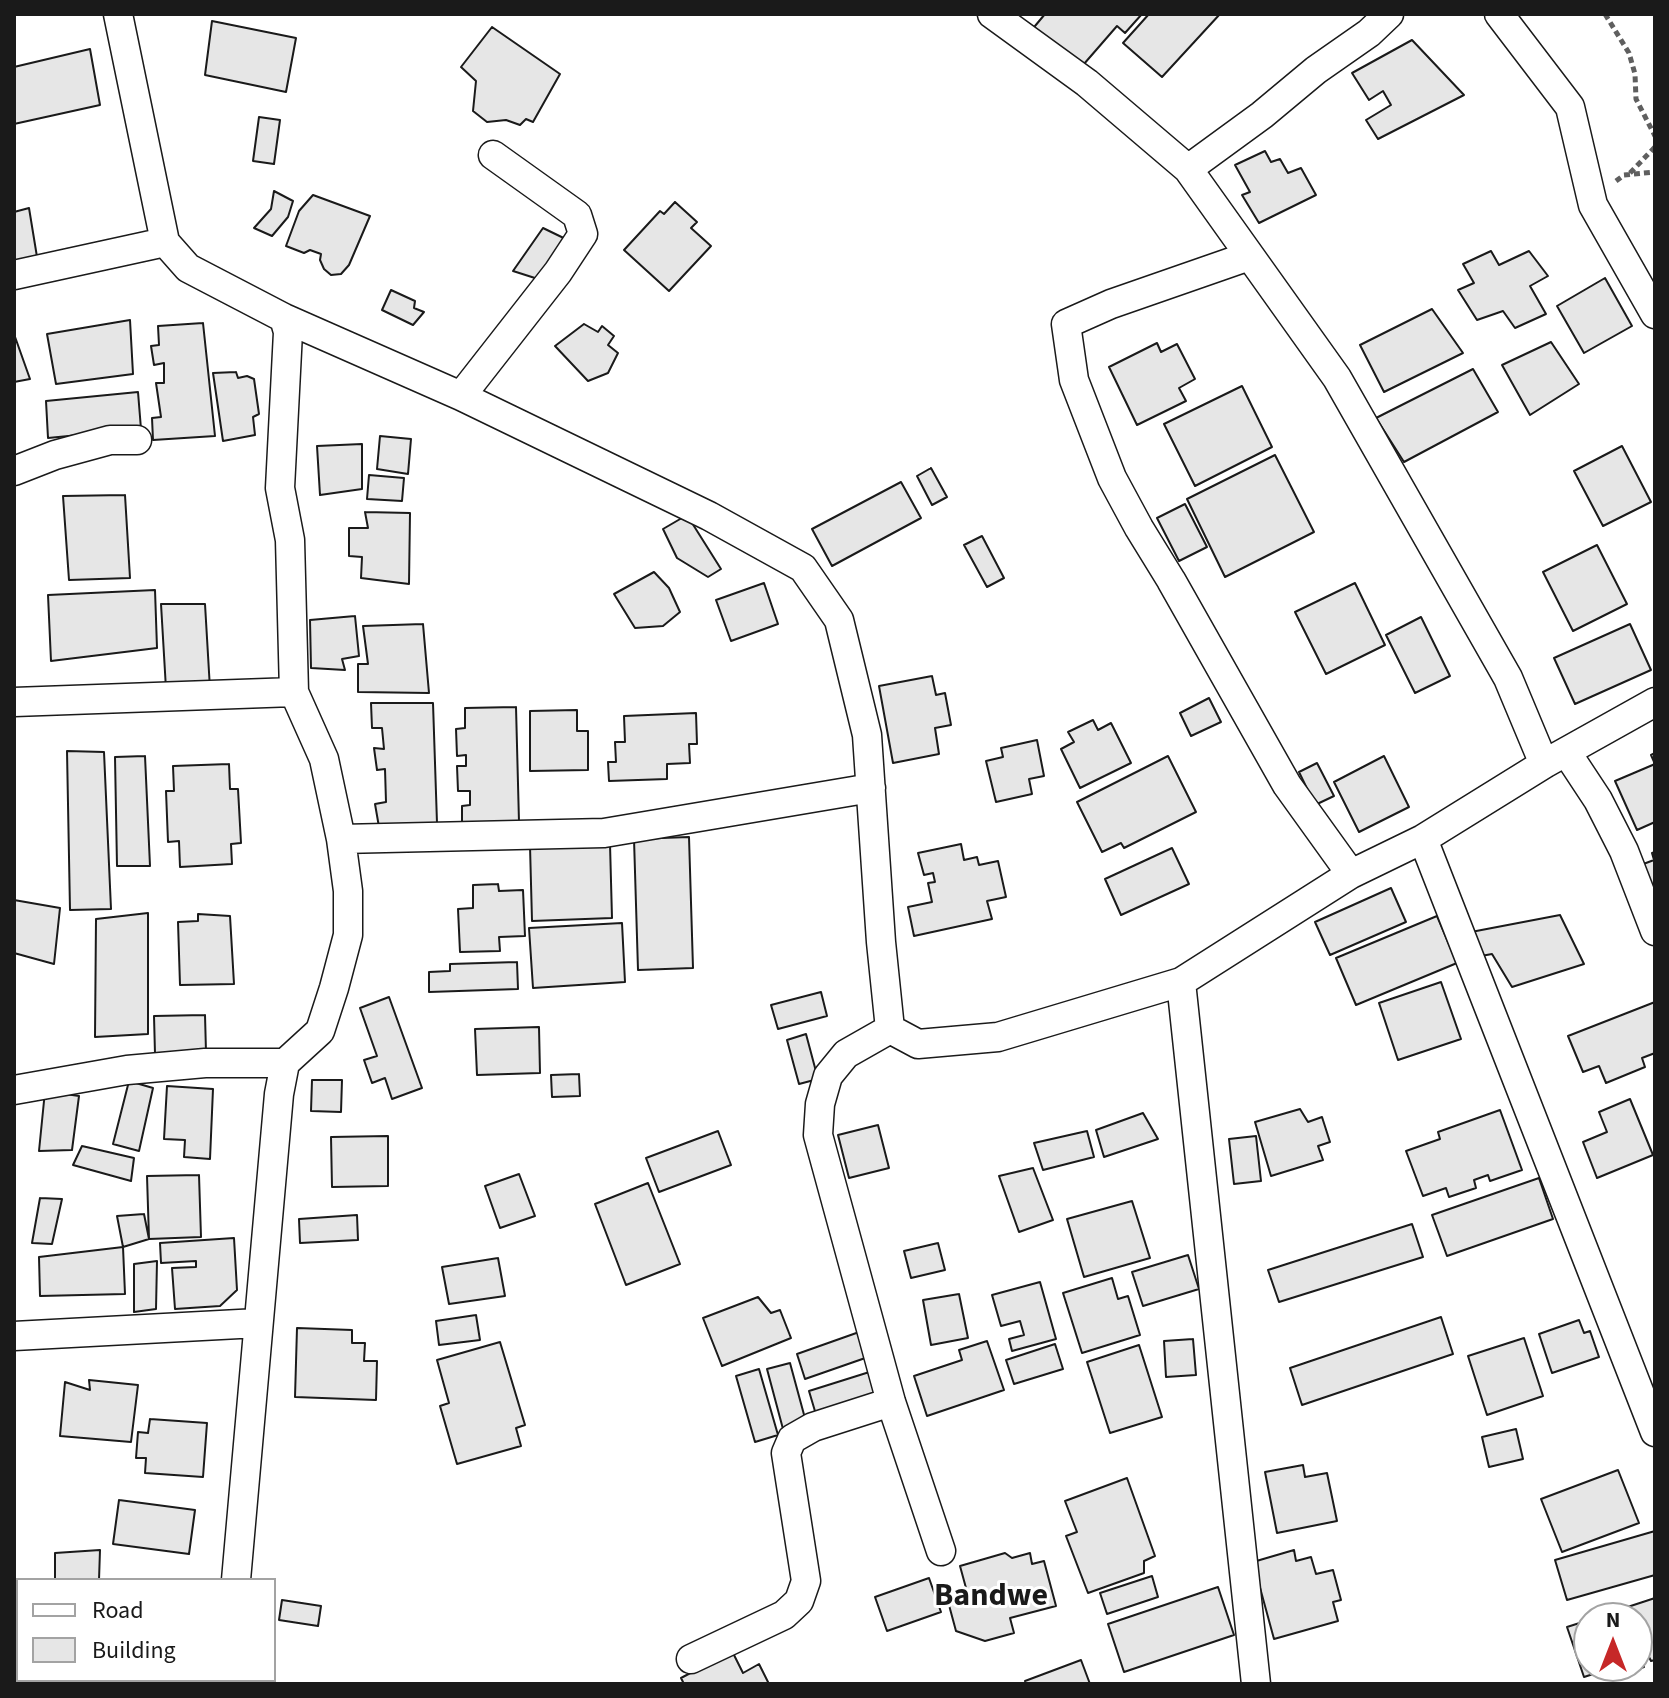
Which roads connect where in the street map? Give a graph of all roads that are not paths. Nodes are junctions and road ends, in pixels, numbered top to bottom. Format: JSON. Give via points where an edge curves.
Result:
{"nodes":[{"id":1,"x":118,"y":14,"type":"edge"},
{"id":2,"x":992,"y":14,"type":"edge"},
{"id":3,"x":1389,"y":14,"type":"edge"},
{"id":4,"x":1499,"y":14,"type":"edge"},
{"id":5,"x":493,"y":155,"type":"dead end"},
{"id":6,"x":1188,"y":169,"type":"junction"},
{"id":7,"x":165,"y":242,"type":"junction"},
{"id":8,"x":1249,"y":256,"type":"junction"},
{"id":9,"x":14,"y":275,"type":"edge"},
{"id":10,"x":1655,"y":314,"type":"edge"},
{"id":11,"x":284,"y":318,"type":"junction"},
{"id":12,"x":461,"y":396,"type":"junction"},
{"id":13,"x":137,"y":440,"type":"dead end"},
{"id":14,"x":14,"y":471,"type":"edge"},
{"id":15,"x":294,"y":692,"type":"junction"},
{"id":16,"x":14,"y":702,"type":"edge"},
{"id":17,"x":1655,"y":702,"type":"edge"},
{"id":18,"x":1556,"y":758,"type":"junction"},
{"id":19,"x":871,"y":788,"type":"junction"},
{"id":20,"x":341,"y":839,"type":"junction"},
{"id":21,"x":1423,"y":839,"type":"junction"},
{"id":22,"x":1351,"y":874,"type":"junction"},
{"id":23,"x":1655,"y":931,"type":"edge"},
{"id":24,"x":1181,"y":982,"type":"junction"},
{"id":25,"x":890,"y":1029,"type":"junction"},
{"id":26,"x":285,"y":1063,"type":"junction"},
{"id":27,"x":14,"y":1090,"type":"edge"},
{"id":28,"x":258,"y":1323,"type":"junction"},
{"id":29,"x":14,"y":1336,"type":"edge"},
{"id":30,"x":891,"y":1402,"type":"junction"},
{"id":31,"x":1655,"y":1432,"type":"edge"},
{"id":32,"x":941,"y":1551,"type":"dead end"},
{"id":33,"x":236,"y":1578,"type":"edge"},
{"id":34,"x":691,"y":1659,"type":"dead end"},
{"id":35,"x":1256,"y":1684,"type":"edge"}],
"edges":[{"from":1,"to":7,"type":"street"},
{"from":2,"to":6,"type":"street","via":[[1087,83]]},
{"from":3,"to":6,"type":"street"},
{"from":4,"to":10,"type":"street","via":[[1570,107],[1593,205]]},
{"from":5,"to":12,"type":"street","via":[[577,215],[583,234]]},
{"from":6,"to":8,"type":"street"},
{"from":7,"to":9,"type":"street"},
{"from":7,"to":11,"type":"street","via":[[188,268]]},
{"from":8,"to":18,"type":"street","via":[[1337,378]]},
{"from":8,"to":22,"type":"street","via":[[1066,324],[1074,380],[1112,478],[1139,528],[1287,785]]},
{"from":11,"to":12,"type":"street"},
{"from":11,"to":15,"type":"street","via":[[288,332],[280,488],[290,540]]},
{"from":12,"to":19,"type":"street","via":[[709,516],[803,568],[839,620],[867,735]]},
{"from":13,"to":14,"type":"street","via":[[110,440]]},
{"from":15,"to":16,"type":"street"},
{"from":15,"to":20,"type":"street","via":[[324,759]]},
{"from":17,"to":18,"type":"street"},
{"from":18,"to":21,"type":"street"},
{"from":18,"to":23,"type":"street","via":[[1598,800]]},
{"from":19,"to":20,"type":"street","via":[[604,833]]},
{"from":19,"to":25,"type":"street"},
{"from":20,"to":26,"type":"street","via":[[348,935],[320,1031]]},
{"from":21,"to":22,"type":"street"},
{"from":21,"to":31,"type":"street"},
{"from":22,"to":24,"type":"street"},
{"from":24,"to":25,"type":"street","via":[[998,1037],[918,1044]]},
{"from":24,"to":35,"type":"street"},
{"from":25,"to":30,"type":"street","via":[[846,1054],[828,1076],[818,1135]]},
{"from":26,"to":27,"type":"street","via":[[142,1069]]},
{"from":26,"to":28,"type":"street"},
{"from":28,"to":29,"type":"street"},
{"from":28,"to":33,"type":"street"},
{"from":30,"to":32,"type":"street"},
{"from":30,"to":34,"type":"street","via":[[792,1439],[786,1453],[806,1581],[799,1601],[784,1615]]}]}
